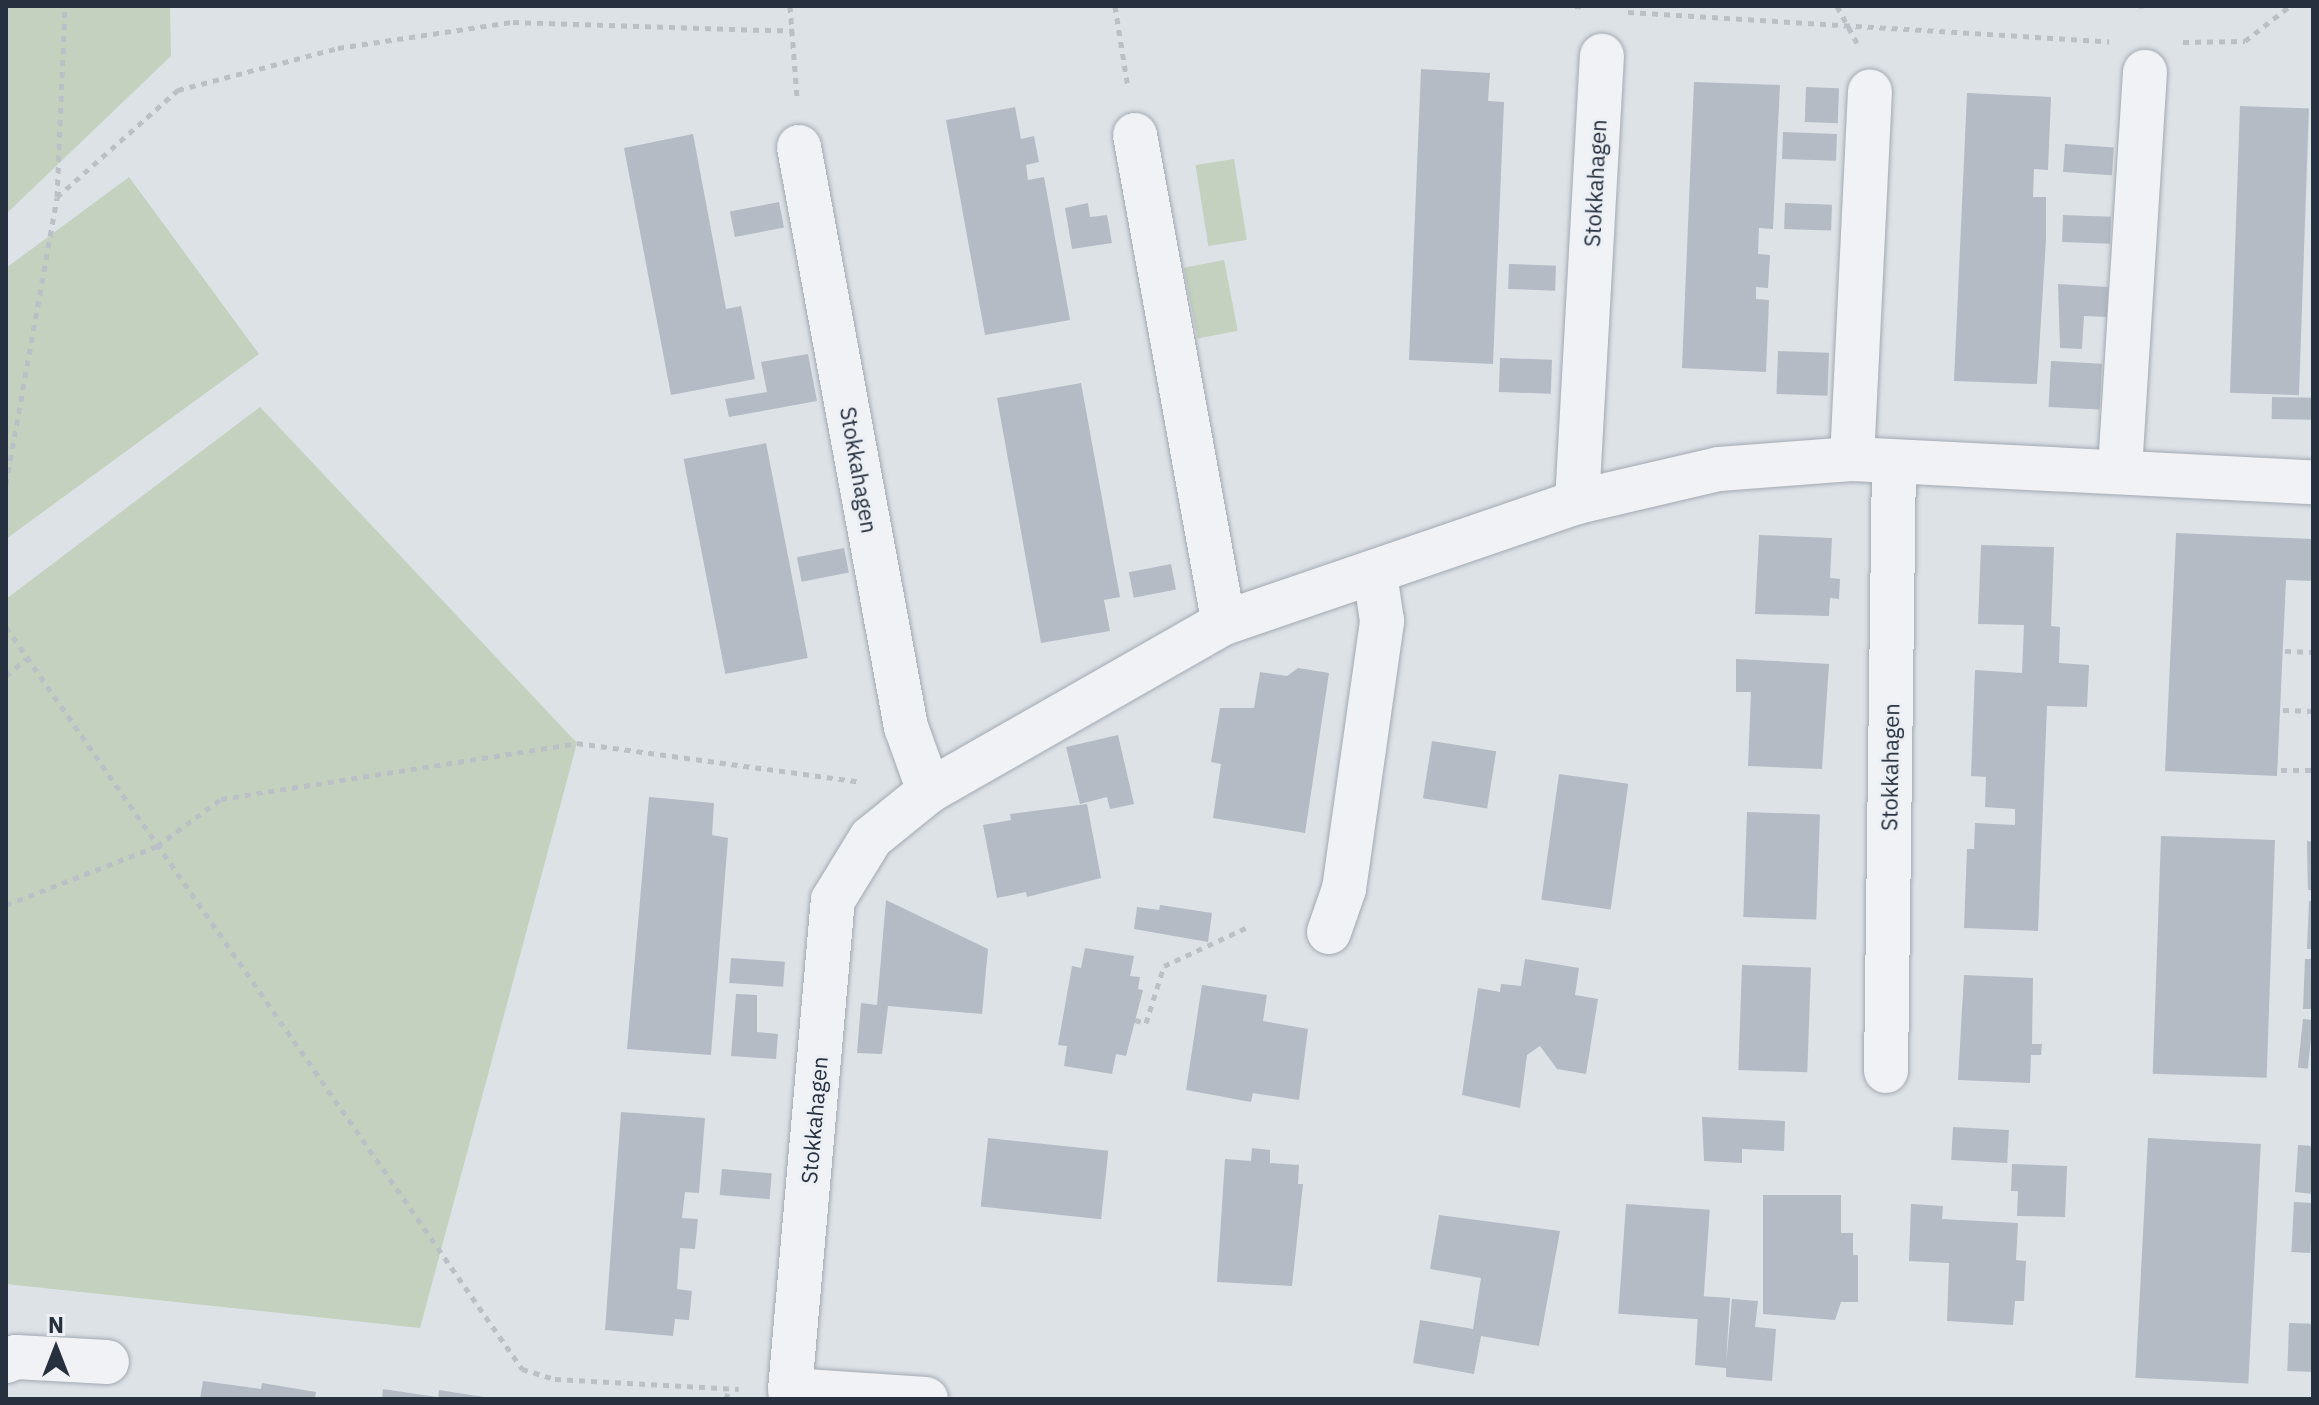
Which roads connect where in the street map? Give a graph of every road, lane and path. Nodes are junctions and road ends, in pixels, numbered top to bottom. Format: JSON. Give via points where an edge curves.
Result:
{"nodes":[{"id":1,"x":65,"y":6,"type":"edge"},
{"id":2,"x":790,"y":6,"type":"edge"},
{"id":3,"x":1115,"y":6,"type":"edge"},
{"id":4,"x":1575,"y":6,"type":"edge"},
{"id":5,"x":2290,"y":6,"type":"edge"},
{"id":6,"x":1601,"y":9,"type":"dead end"},
{"id":7,"x":1614,"y":11,"type":"dead end"},
{"id":8,"x":794,"y":31,"type":"junction"},
{"id":9,"x":2115,"y":41,"type":"dead end"},
{"id":10,"x":1602,"y":56,"type":"dead end"},
{"id":11,"x":2160,"y":57,"type":"joint"},
{"id":12,"x":1870,"y":91,"type":"dead end"},
{"id":13,"x":1135,"y":135,"type":"joint"},
{"id":14,"x":799,"y":147,"type":"joint"},
{"id":15,"x":57,"y":197,"type":"junction"},
{"id":16,"x":1873,"y":460,"type":"junction"},
{"id":17,"x":2120,"y":469,"type":"junction"},
{"id":18,"x":2313,"y":482,"type":"edge"},
{"id":19,"x":6,"y":484,"type":"edge"},
{"id":20,"x":1577,"y":502,"type":"junction"},
{"id":21,"x":1375,"y":574,"type":"junction"},
{"id":22,"x":1224,"y":623,"type":"junction"},
{"id":23,"x":6,"y":627,"type":"edge"},
{"id":24,"x":2285,"y":651,"type":"dead end"},
{"id":25,"x":2313,"y":652,"type":"edge"},
{"id":26,"x":26,"y":659,"type":"junction"},
{"id":27,"x":6,"y":676,"type":"edge"},
{"id":28,"x":2283,"y":710,"type":"dead end"},
{"id":29,"x":2313,"y":711,"type":"edge"},
{"id":30,"x":2281,"y":770,"type":"dead end"},
{"id":31,"x":2313,"y":770,"type":"edge"},
{"id":32,"x":929,"y":791,"type":"junction"},
{"id":33,"x":157,"y":846,"type":"junction"},
{"id":34,"x":6,"y":905,"type":"edge"},
{"id":35,"x":1246,"y":928,"type":"dead end"},
{"id":36,"x":1329,"y":932,"type":"dead end"},
{"id":37,"x":1135,"y":1020,"type":"dead end"},
{"id":38,"x":1886,"y":1071,"type":"dead end"},
{"id":39,"x":6,"y":1361,"type":"edge"},
{"id":40,"x":107,"y":1362,"type":"dead end"},
{"id":41,"x":729,"y":1389,"type":"junction"},
{"id":42,"x":790,"y":1390,"type":"junction"},
{"id":43,"x":726,"y":1399,"type":"edge"},
{"id":44,"x":926,"y":1399,"type":"edge"}],
"edges":[{"from":1,"to":15,"type":"path"},
{"from":2,"to":8,"type":"path"},
{"from":3,"to":13,"type":"path"},
{"from":4,"to":6,"type":"path"},
{"from":5,"to":11,"type":"path","via":[[2245,41]]},
{"from":7,"to":9,"type":"path"},
{"from":8,"to":14,"type":"path"},
{"from":8,"to":15,"type":"path","via":[[513,22],[338,48],[178,90]]},
{"from":10,"to":20,"type":"street","name":"Stokkahagen"},
{"from":11,"to":17,"type":"street"},
{"from":12,"to":16,"type":"street","name":"Stokkahagen"},
{"from":13,"to":22,"type":"street"},
{"from":14,"to":32,"type":"street","name":"Stokkahagen","via":[[906,727]]},
{"from":15,"to":19,"type":"path"},
{"from":16,"to":17,"type":"street","name":"Stokkahagen"},
{"from":16,"to":20,"type":"street","name":"Stokkahagen","via":[[1719,469]]},
{"from":16,"to":38,"type":"street","name":"Stokkahagen"},
{"from":17,"to":18,"type":"street","name":"Stokkahagen"},
{"from":20,"to":21,"type":"street","name":"Stokkahagen"},
{"from":21,"to":22,"type":"street","name":"Stokkahagen"},
{"from":21,"to":36,"type":"street","via":[[1382,621],[1344,889]]},
{"from":22,"to":32,"type":"street","name":"Stokkahagen"},
{"from":23,"to":26,"type":"path"},
{"from":24,"to":25,"type":"path"},
{"from":26,"to":27,"type":"path"},
{"from":26,"to":33,"type":"path"},
{"from":28,"to":29,"type":"path"},
{"from":30,"to":31,"type":"path"},
{"from":32,"to":33,"type":"path","via":[[577,743],[221,799]]},
{"from":32,"to":42,"type":"street","name":"Stokkahagen","via":[[871,838],[833,900]]},
{"from":33,"to":34,"type":"path"},
{"from":33,"to":41,"type":"path","via":[[522,1369],[555,1379]]},
{"from":35,"to":37,"type":"path","via":[[1164,966],[1146,1023]]},
{"from":39,"to":40,"type":"street","via":[[16,1357]]},
{"from":41,"to":42,"type":"path"},
{"from":41,"to":43,"type":"path"},
{"from":42,"to":44,"type":"street"}]}
